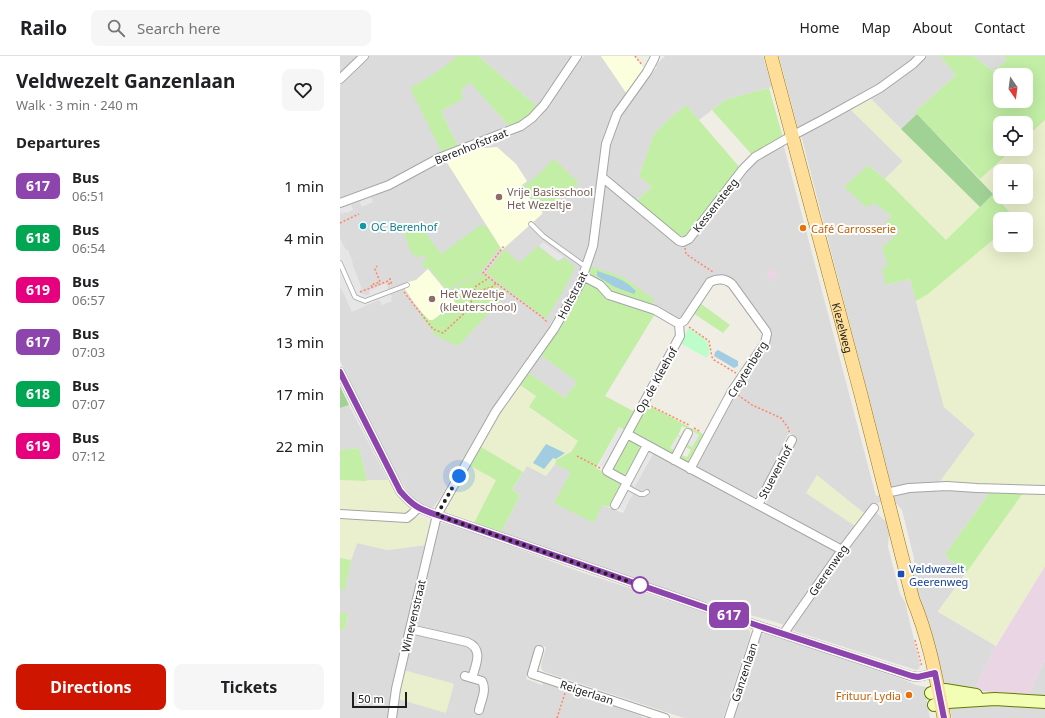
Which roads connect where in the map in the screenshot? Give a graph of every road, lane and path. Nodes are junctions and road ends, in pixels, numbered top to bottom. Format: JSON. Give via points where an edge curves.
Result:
{"nodes":[{"id":1,"x":364,"y":56,"type":"edge"},
{"id":2,"x":577,"y":56,"type":"edge"},
{"id":3,"x":635,"y":56,"type":"edge"},
{"id":4,"x":654,"y":56,"type":"edge"},
{"id":5,"x":771,"y":56,"type":"edge"},
{"id":6,"x":921,"y":56,"type":"edge"},
{"id":7,"x":647,"y":72,"type":"junction"},
{"id":8,"x":340,"y":78,"type":"edge"},
{"id":9,"x":792,"y":135,"type":"junction"},
{"id":10,"x":602,"y":177,"type":"junction"},
{"id":11,"x":340,"y":203,"type":"edge"},
{"id":12,"x":359,"y":214,"type":"dead end"},
{"id":13,"x":340,"y":223,"type":"edge"},
{"id":14,"x":530,"y":224,"type":"dead end"},
{"id":15,"x":683,"y":242,"type":"junction"},
{"id":16,"x":504,"y":246,"type":"dead end"},
{"id":17,"x":340,"y":263,"type":"edge"},
{"id":18,"x":377,"y":266,"type":"dead end"},
{"id":19,"x":586,"y":268,"type":"junction"},
{"id":20,"x":583,"y":276,"type":"junction"},
{"id":21,"x":390,"y":278,"type":"dead end"},
{"id":22,"x":489,"y":278,"type":"junction"},
{"id":23,"x":719,"y":279,"type":"junction"},
{"id":24,"x":496,"y":283,"type":"junction"},
{"id":25,"x":392,"y":285,"type":"dead end"},
{"id":26,"x":407,"y":285,"type":"dead end"},
{"id":27,"x":372,"y":287,"type":"junction"},
{"id":28,"x":401,"y":288,"type":"junction"},
{"id":29,"x":392,"y":291,"type":"junction"},
{"id":30,"x":473,"y":293,"type":"junction"},
{"id":31,"x":354,"y":294,"type":"junction"},
{"id":32,"x":453,"y":299,"type":"dead end"},
{"id":33,"x":681,"y":323,"type":"junction"},
{"id":34,"x":554,"y":329,"type":"junction"},
{"id":35,"x":340,"y":372,"type":"edge"},
{"id":36,"x":742,"y":377,"type":"junction"},
{"id":37,"x":732,"y":392,"type":"junction"},
{"id":38,"x":644,"y":402,"type":"junction"},
{"id":39,"x":627,"y":434,"type":"junction"},
{"id":40,"x":688,"y":434,"type":"dead end"},
{"id":41,"x":708,"y":435,"type":"junction"},
{"id":42,"x":792,"y":440,"type":"joint"},
{"id":43,"x":647,"y":445,"type":"junction"},
{"id":44,"x":577,"y":456,"type":"dead end"},
{"id":45,"x":674,"y":460,"type":"junction"},
{"id":46,"x":690,"y":469,"type":"junction"},
{"id":47,"x":607,"y":471,"type":"junction"},
{"id":48,"x":626,"y":484,"type":"junction"},
{"id":49,"x":1045,"y":490,"type":"edge"},
{"id":50,"x":646,"y":492,"type":"dead end"},
{"id":51,"x":886,"y":493,"type":"junction"},
{"id":52,"x":615,"y":505,"type":"dead end"},
{"id":53,"x":758,"y":505,"type":"junction"},
{"id":54,"x":418,"y":508,"type":"junction"},
{"id":55,"x":874,"y":508,"type":"dead end"},
{"id":56,"x":340,"y":514,"type":"edge"},
{"id":57,"x":437,"y":515,"type":"junction"},
{"id":58,"x":842,"y":550,"type":"junction"},
{"id":59,"x":759,"y":626,"type":"junction"},
{"id":60,"x":410,"y":629,"type":"junction"},
{"id":61,"x":784,"y":633,"type":"junction"},
{"id":62,"x":539,"y":650,"type":"dead end"},
{"id":63,"x":931,"y":674,"type":"junction"},
{"id":64,"x":568,"y":685,"type":"junction"},
{"id":65,"x":936,"y":698,"type":"junction"},
{"id":66,"x":1045,"y":702,"type":"edge"},
{"id":67,"x":478,"y":710,"type":"dead end"},
{"id":68,"x":654,"y":716,"type":"edge"},
{"id":69,"x":392,"y":718,"type":"edge"},
{"id":70,"x":557,"y":718,"type":"edge"},
{"id":71,"x":665,"y":718,"type":"edge"},
{"id":72,"x":729,"y":718,"type":"edge"},
{"id":73,"x":936,"y":718,"type":"edge"},
{"id":74,"x":944,"y":718,"type":"edge"}],
"edges":[{"from":1,"to":8,"type":"street"},
{"from":2,"to":11,"type":"street","name":"Berenhofstraat","via":[[544,105],[521,126],[439,158],[389,185]]},
{"from":3,"to":7,"type":"path"},
{"from":4,"to":7,"type":"street","name":"Holtstraat"},
{"from":5,"to":9,"type":"main road","name":"Kiezelweg"},
{"from":6,"to":9,"type":"street","name":"Kessensteeg","via":[[880,88]]},
{"from":7,"to":10,"type":"street","name":"Holtstraat","via":[[617,114],[606,144]]},
{"from":9,"to":15,"type":"street","name":"Kessensteeg","via":[[755,157],[689,239]]},
{"from":9,"to":51,"type":"main road","name":"Kiezelweg"},
{"from":10,"to":15,"type":"street","name":"Kessensteeg"},
{"from":10,"to":19,"type":"street","name":"Holtstraat","via":[[593,246]]},
{"from":12,"to":13,"type":"path"},
{"from":14,"to":19,"type":"lane"},
{"from":15,"to":23,"type":"path","via":[[686,254]]},
{"from":16,"to":22,"type":"path","via":[[483,273]]},
{"from":17,"to":31,"type":"lane"},
{"from":18,"to":27,"type":"path","via":[[375,269],[380,282],[371,285]]},
{"from":19,"to":20,"type":"street","name":"Holtstraat"},
{"from":20,"to":33,"type":"street","via":[[600,285],[609,295],[655,310]]},
{"from":20,"to":34,"type":"street","name":"Holtstraat"},
{"from":21,"to":25,"type":"path"},
{"from":22,"to":24,"type":"path"},
{"from":22,"to":30,"type":"path","via":[[476,286]]},
{"from":23,"to":33,"type":"street","via":[[710,282]]},
{"from":23,"to":36,"type":"street","name":"Creytenberg","via":[[732,284],[767,334],[765,343]]},
{"from":24,"to":30,"type":"path","via":[[492,287]]},
{"from":24,"to":34,"type":"path"},
{"from":26,"to":28,"type":"lane"},
{"from":27,"to":29,"type":"path","via":[[388,281]]},
{"from":27,"to":31,"type":"path"},
{"from":28,"to":29,"type":"lane"},
{"from":28,"to":30,"type":"path","via":[[433,329],[443,333],[470,309]]},
{"from":29,"to":31,"type":"lane","via":[[365,301]]},
{"from":30,"to":32,"type":"path"},
{"from":33,"to":36,"type":"path","via":[[709,341],[714,360]]},
{"from":33,"to":38,"type":"street","name":"Op de Kleehof","via":[[680,336]]},
{"from":34,"to":57,"type":"street","name":"Holtstraat","via":[[496,410]]},
{"from":35,"to":54,"type":"street","via":[[400,491]]},
{"from":36,"to":37,"type":"street","name":"Creytenberg"},
{"from":37,"to":41,"type":"street","name":"Creytenberg"},
{"from":37,"to":42,"type":"path","via":[[752,405],[781,418],[789,429]]},
{"from":38,"to":39,"type":"street","name":"Op de Kleehof"},
{"from":38,"to":41,"type":"path"},
{"from":39,"to":43,"type":"street"},
{"from":39,"to":47,"type":"street","name":"Op de Kleehof"},
{"from":40,"to":45,"type":"street"},
{"from":41,"to":46,"type":"street","name":"Creytenberg"},
{"from":42,"to":53,"type":"street","name":"Stuevenhof"},
{"from":43,"to":45,"type":"street"},
{"from":43,"to":48,"type":"street"},
{"from":44,"to":47,"type":"path"},
{"from":45,"to":46,"type":"street"},
{"from":46,"to":53,"type":"street"},
{"from":47,"to":48,"type":"street"},
{"from":48,"to":50,"type":"lane","via":[[640,494]]},
{"from":48,"to":52,"type":"street"},
{"from":49,"to":51,"type":"street","via":[[947,486],[909,488]]},
{"from":51,"to":63,"type":"main road","name":"Kiezelweg","via":[[913,600],[925,631]]},
{"from":53,"to":58,"type":"street"},
{"from":54,"to":56,"type":"street","via":[[407,518]]},
{"from":54,"to":57,"type":"street"},
{"from":55,"to":58,"type":"street","name":"Geerenweg"},
{"from":57,"to":59,"type":"street"},
{"from":57,"to":60,"type":"street","name":"Winevenstraat"},
{"from":58,"to":61,"type":"street","name":"Geerenweg"},
{"from":59,"to":61,"type":"street"},
{"from":59,"to":72,"type":"street","name":"Ganzenlaan"},
{"from":60,"to":67,"type":"street","via":[[472,644],[478,655],[469,677],[482,681],[485,690]]},
{"from":60,"to":69,"type":"street","name":"Winevenstraat"},
{"from":61,"to":63,"type":"street","via":[[912,676]]},
{"from":62,"to":64,"type":"street","name":"Reigerlaan","via":[[532,674]]},
{"from":63,"to":65,"type":"main road","name":"Kiezelweg"},
{"from":64,"to":68,"type":"street","name":"Reigerlaan"},
{"from":64,"to":70,"type":"path"},
{"from":65,"to":66,"type":"street","via":[[948,702],[995,699]]},
{"from":65,"to":73,"type":"main road","name":"Kiezelweg"},
{"from":65,"to":74,"type":"main road","name":"Kiezelweg"},
{"from":68,"to":71,"type":"street","name":"Reigerlaan"}]}
